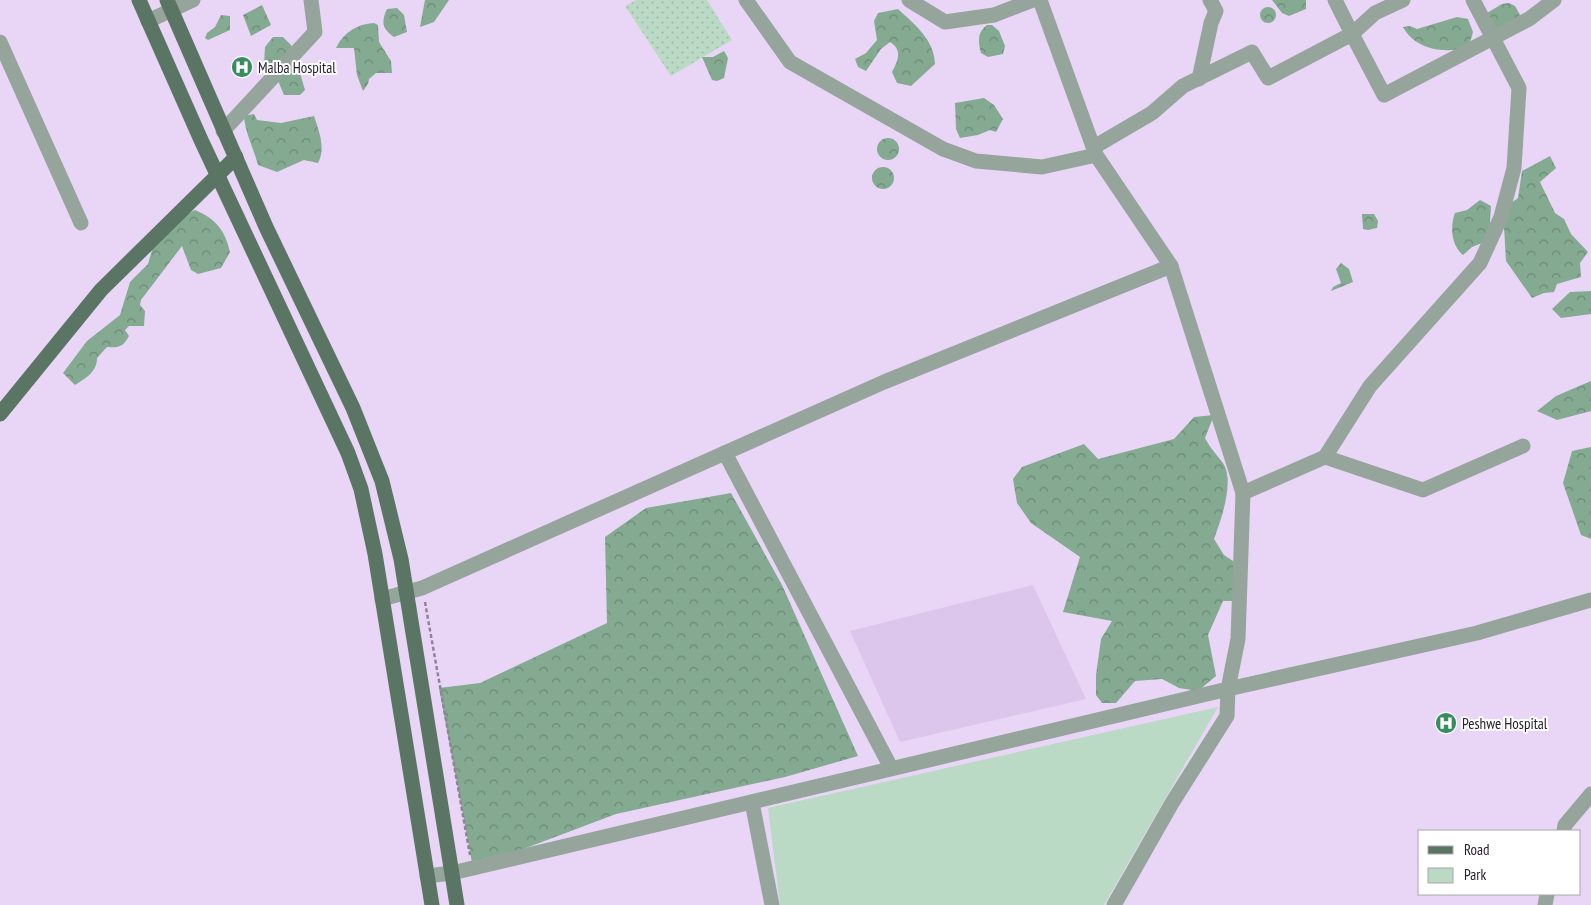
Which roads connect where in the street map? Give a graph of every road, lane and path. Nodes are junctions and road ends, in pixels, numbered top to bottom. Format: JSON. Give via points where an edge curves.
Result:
{"nodes":[{"id":1,"x":139,"y":0,"type":"edge"},
{"id":2,"x":193,"y":0,"type":"edge"},
{"id":3,"x":311,"y":0,"type":"edge"},
{"id":4,"x":746,"y":0,"type":"edge"},
{"id":5,"x":909,"y":0,"type":"edge"},
{"id":6,"x":1033,"y":0,"type":"edge"},
{"id":7,"x":1040,"y":0,"type":"edge"},
{"id":8,"x":1210,"y":0,"type":"edge"},
{"id":9,"x":1335,"y":0,"type":"edge"},
{"id":10,"x":1403,"y":0,"type":"edge"},
{"id":11,"x":1474,"y":0,"type":"edge"},
{"id":12,"x":1554,"y":0,"type":"edge"},
{"id":13,"x":170,"y":5,"type":"edge"},
{"id":14,"x":148,"y":21,"type":"junction"},
{"id":15,"x":1352,"y":34,"type":"junction"},
{"id":16,"x":1494,"y":37,"type":"junction"},
{"id":17,"x":0,"y":42,"type":"edge"},
{"id":18,"x":1199,"y":79,"type":"junction"},
{"id":19,"x":223,"y":131,"type":"junction"},
{"id":20,"x":1095,"y":151,"type":"junction"},
{"id":21,"x":236,"y":157,"type":"junction"},
{"id":22,"x":218,"y":175,"type":"junction"},
{"id":23,"x":81,"y":223,"type":"dead end"},
{"id":24,"x":1171,"y":266,"type":"junction"},
{"id":25,"x":0,"y":414,"type":"edge"},
{"id":26,"x":1522,"y":446,"type":"dead end"},
{"id":27,"x":725,"y":453,"type":"junction"},
{"id":28,"x":1325,"y":457,"type":"junction"},
{"id":29,"x":382,"y":481,"type":"junction"},
{"id":30,"x":361,"y":489,"type":"junction"},
{"id":31,"x":1243,"y":493,"type":"junction"},
{"id":32,"x":422,"y":588,"type":"junction"},
{"id":33,"x":406,"y":593,"type":"junction"},
{"id":34,"x":382,"y":599,"type":"junction"},
{"id":35,"x":1591,"y":600,"type":"edge"},
{"id":36,"x":1228,"y":689,"type":"junction"},
{"id":37,"x":888,"y":762,"type":"dead end"},
{"id":38,"x":1591,"y":794,"type":"edge"},
{"id":39,"x":752,"y":802,"type":"junction"},
{"id":40,"x":1564,"y":830,"type":"edge"},
{"id":41,"x":473,"y":868,"type":"junction"},
{"id":42,"x":452,"y":873,"type":"junction"},
{"id":43,"x":427,"y":876,"type":"junction"},
{"id":44,"x":432,"y":905,"type":"edge"},
{"id":45,"x":457,"y":905,"type":"edge"},
{"id":46,"x":772,"y":905,"type":"edge"},
{"id":47,"x":1114,"y":905,"type":"edge"}],
"edges":[{"from":1,"to":14,"type":"main road"},
{"from":2,"to":13,"type":"street"},
{"from":3,"to":19,"type":"street","via":[[315,32]]},
{"from":4,"to":20,"type":"street","via":[[790,62],[943,149],[976,161],[1042,167]]},
{"from":5,"to":6,"type":"street","via":[[945,22],[994,15]]},
{"from":7,"to":20,"type":"street"},
{"from":8,"to":18,"type":"street","via":[[1216,11]]},
{"from":9,"to":15,"type":"street"},
{"from":10,"to":15,"type":"street","via":[[1374,13]]},
{"from":11,"to":16,"type":"street"},
{"from":12,"to":16,"type":"street","via":[[1529,19]]},
{"from":13,"to":14,"type":"street"},
{"from":13,"to":19,"type":"main road"},
{"from":14,"to":22,"type":"main road"},
{"from":15,"to":16,"type":"street","via":[[1384,95]]},
{"from":15,"to":18,"type":"street","via":[[1268,78],[1252,52]]},
{"from":16,"to":28,"type":"street","via":[[1519,88],[1514,168],[1501,217],[1480,263],[1370,386]]},
{"from":17,"to":23,"type":"street"},
{"from":18,"to":20,"type":"street","via":[[1183,86],[1152,113]]},
{"from":19,"to":21,"type":"main road"},
{"from":20,"to":24,"type":"street"},
{"from":21,"to":22,"type":"main road"},
{"from":21,"to":29,"type":"main road","via":[[266,228],[353,408]]},
{"from":22,"to":25,"type":"main road","via":[[101,290]]},
{"from":22,"to":30,"type":"main road","via":[[348,453]]},
{"from":24,"to":27,"type":"street","via":[[884,382]]},
{"from":24,"to":31,"type":"street"},
{"from":26,"to":28,"type":"street","via":[[1422,490]]},
{"from":27,"to":32,"type":"street"},
{"from":27,"to":37,"type":"street"},
{"from":28,"to":31,"type":"street"},
{"from":29,"to":30,"type":"main road"},
{"from":29,"to":33,"type":"main road"},
{"from":30,"to":34,"type":"main road"},
{"from":31,"to":36,"type":"street","via":[[1238,640]]},
{"from":32,"to":33,"type":"street"},
{"from":32,"to":41,"type":"path"},
{"from":33,"to":34,"type":"street"},
{"from":33,"to":42,"type":"main road"},
{"from":34,"to":43,"type":"main road"},
{"from":35,"to":36,"type":"street","via":[[1477,633]]},
{"from":36,"to":39,"type":"street"},
{"from":36,"to":47,"type":"street","via":[[1227,716]]},
{"from":38,"to":40,"type":"street"},
{"from":39,"to":41,"type":"street"},
{"from":39,"to":46,"type":"street"},
{"from":41,"to":42,"type":"street"},
{"from":42,"to":43,"type":"street"},
{"from":42,"to":45,"type":"main road"},
{"from":43,"to":44,"type":"main road"}]}
